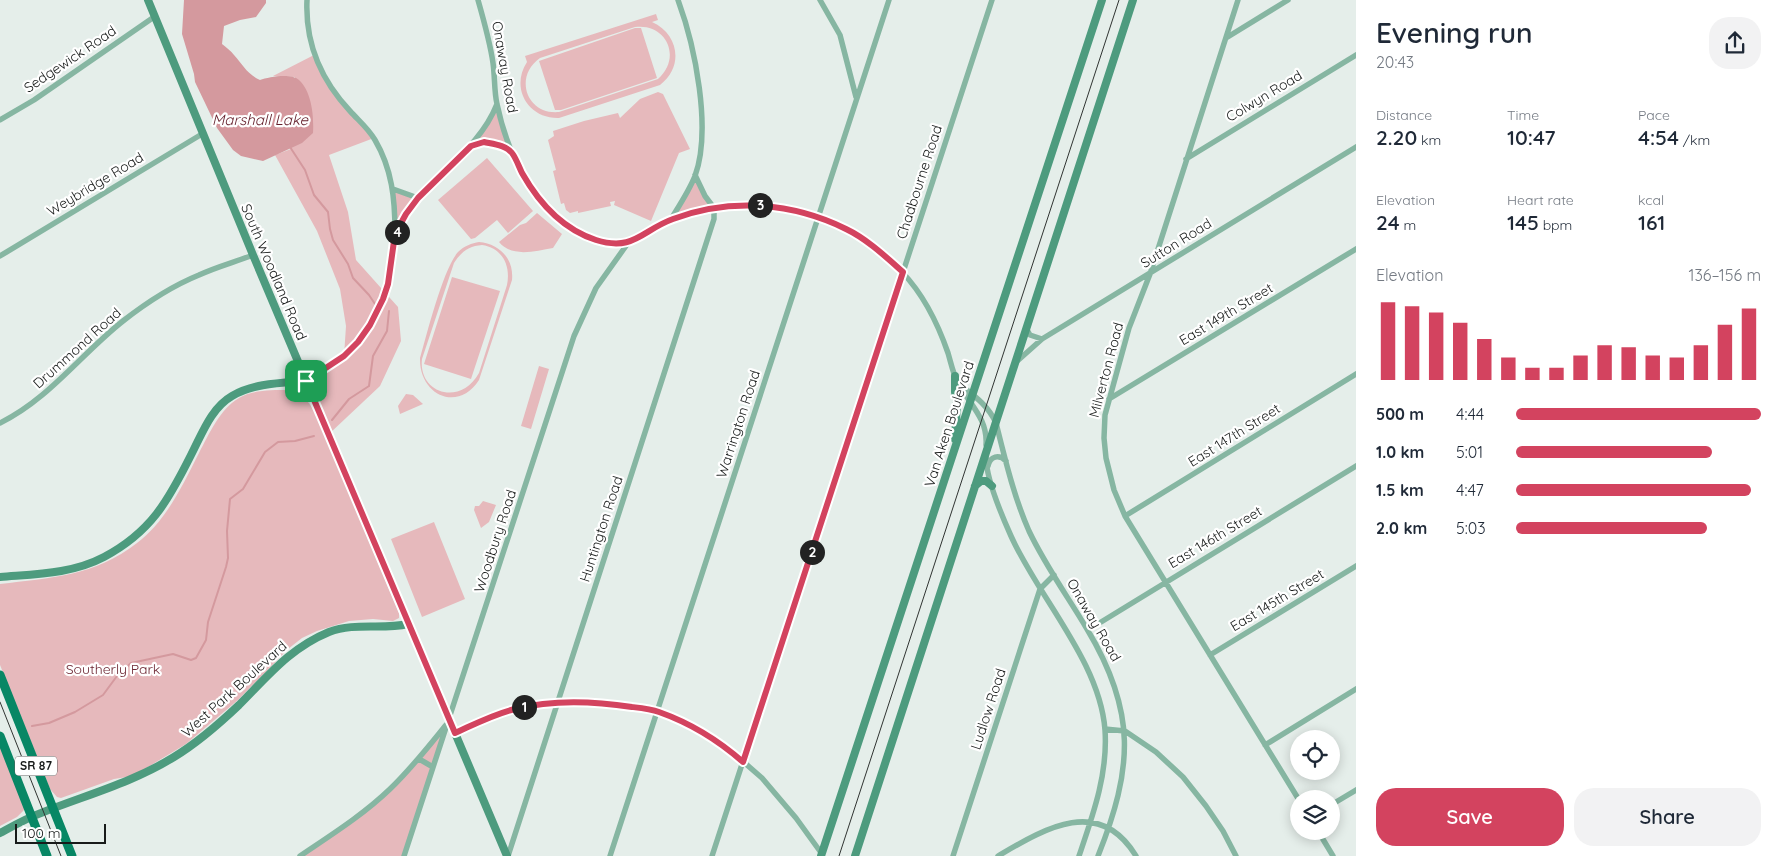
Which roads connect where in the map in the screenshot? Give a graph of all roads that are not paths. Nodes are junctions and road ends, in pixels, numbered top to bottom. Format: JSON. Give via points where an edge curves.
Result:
{"nodes":[{"id":1,"x":148,"y":0,"type":"edge"},
{"id":2,"x":308,"y":0,"type":"edge"},
{"id":3,"x":478,"y":0,"type":"edge"},
{"id":4,"x":678,"y":0,"type":"edge"},
{"id":5,"x":820,"y":0,"type":"edge"},
{"id":6,"x":889,"y":0,"type":"edge"},
{"id":7,"x":992,"y":0,"type":"edge"},
{"id":8,"x":1102,"y":0,"type":"edge"},
{"id":9,"x":1133,"y":0,"type":"edge"},
{"id":10,"x":1238,"y":0,"type":"edge"},
{"id":11,"x":1288,"y":0,"type":"edge"},
{"id":12,"x":154,"y":17,"type":"junction"},
{"id":13,"x":1226,"y":38,"type":"junction"},
{"id":14,"x":1356,"y":55,"type":"edge"},
{"id":15,"x":856,"y":97,"type":"junction"},
{"id":16,"x":497,"y":103,"type":"junction"},
{"id":17,"x":0,"y":120,"type":"edge"},
{"id":18,"x":202,"y":134,"type":"junction"},
{"id":19,"x":471,"y":146,"type":"junction"},
{"id":20,"x":1356,"y":147,"type":"edge"},
{"id":21,"x":512,"y":151,"type":"junction"},
{"id":22,"x":1186,"y":159,"type":"junction"},
{"id":23,"x":695,"y":175,"type":"junction"},
{"id":24,"x":393,"y":189,"type":"junction"},
{"id":25,"x":418,"y":198,"type":"junction"},
{"id":26,"x":714,"y":208,"type":"junction"},
{"id":27,"x":819,"y":218,"type":"junction"},
{"id":28,"x":671,"y":219,"type":"junction"},
{"id":29,"x":395,"y":234,"type":"junction"},
{"id":30,"x":628,"y":243,"type":"junction"},
{"id":31,"x":1356,"y":249,"type":"edge"},
{"id":32,"x":253,"y":255,"type":"junction"},
{"id":33,"x":0,"y":256,"type":"edge"},
{"id":34,"x":903,"y":272,"type":"junction"},
{"id":35,"x":1150,"y":274,"type":"junction"},
{"id":36,"x":1026,"y":327,"type":"junction"},
{"id":37,"x":1042,"y":339,"type":"junction"},
{"id":38,"x":1014,"y":365,"type":"junction"},
{"id":39,"x":1356,"y":374,"type":"edge"},
{"id":40,"x":957,"y":380,"type":"junction"},
{"id":41,"x":306,"y":381,"type":"junction"},
{"id":42,"x":971,"y":397,"type":"junction"},
{"id":43,"x":1109,"y":400,"type":"junction"},
{"id":44,"x":0,"y":423,"type":"edge"},
{"id":45,"x":996,"y":423,"type":"junction"},
{"id":46,"x":955,"y":447,"type":"junction"},
{"id":47,"x":986,"y":453,"type":"junction"},
{"id":48,"x":1006,"y":461,"type":"junction"},
{"id":49,"x":1356,"y":466,"type":"edge"},
{"id":50,"x":988,"y":469,"type":"junction"},
{"id":51,"x":975,"y":486,"type":"junction"},
{"id":52,"x":992,"y":486,"type":"junction"},
{"id":53,"x":1125,"y":516,"type":"junction"},
{"id":54,"x":1356,"y":566,"type":"edge"},
{"id":55,"x":1054,"y":575,"type":"junction"},
{"id":56,"x":0,"y":577,"type":"edge"},
{"id":57,"x":1166,"y":582,"type":"junction"},
{"id":58,"x":1040,"y":589,"type":"junction"},
{"id":59,"x":408,"y":624,"type":"junction"},
{"id":60,"x":1088,"y":630,"type":"junction"},
{"id":61,"x":1210,"y":655,"type":"junction"},
{"id":62,"x":0,"y":675,"type":"edge"},
{"id":63,"x":1356,"y":689,"type":"edge"},
{"id":64,"x":558,"y":701,"type":"junction"},
{"id":65,"x":657,"y":711,"type":"junction"},
{"id":66,"x":450,"y":721,"type":"junction"},
{"id":67,"x":1105,"y":729,"type":"junction"},
{"id":68,"x":1125,"y":731,"type":"junction"},
{"id":69,"x":455,"y":733,"type":"junction"},
{"id":70,"x":0,"y":736,"type":"edge"},
{"id":71,"x":1265,"y":745,"type":"junction"},
{"id":72,"x":418,"y":759,"type":"junction"},
{"id":73,"x":743,"y":762,"type":"junction"},
{"id":74,"x":434,"y":767,"type":"junction"},
{"id":75,"x":1293,"y":790,"type":"edge"},
{"id":76,"x":1356,"y":790,"type":"edge"},
{"id":77,"x":1340,"y":800,"type":"edge"},
{"id":78,"x":53,"y":808,"type":"junction"},
{"id":79,"x":32,"y":816,"type":"junction"},
{"id":80,"x":1091,"y":821,"type":"junction"},
{"id":81,"x":1109,"y":828,"type":"junction"},
{"id":82,"x":0,"y":833,"type":"edge"},
{"id":83,"x":1323,"y":840,"type":"edge"},
{"id":84,"x":822,"y":855,"type":"edge"},
{"id":85,"x":48,"y":856,"type":"edge"},
{"id":86,"x":72,"y":856,"type":"edge"},
{"id":87,"x":300,"y":856,"type":"edge"},
{"id":88,"x":404,"y":856,"type":"edge"},
{"id":89,"x":507,"y":856,"type":"edge"},
{"id":90,"x":610,"y":856,"type":"edge"},
{"id":91,"x":712,"y":856,"type":"edge"},
{"id":92,"x":854,"y":856,"type":"edge"},
{"id":93,"x":954,"y":856,"type":"edge"},
{"id":94,"x":998,"y":856,"type":"edge"},
{"id":95,"x":1079,"y":856,"type":"edge"},
{"id":96,"x":1098,"y":856,"type":"edge"},
{"id":97,"x":1136,"y":856,"type":"edge"},
{"id":98,"x":1236,"y":856,"type":"edge"},
{"id":99,"x":1333,"y":856,"type":"edge"}],
"edges":[{"from":1,"to":12,"type":"main road","name":"South Woodland Road"},
{"from":2,"to":24,"type":"street","via":[[307,23],[319,67],[334,93],[374,138]]},
{"from":3,"to":16,"type":"street","name":"Onaway Road","via":[[493,62]]},
{"from":4,"to":23,"type":"street","via":[[698,82],[700,154]]},
{"from":5,"to":15,"type":"street","via":[[840,35]]},
{"from":6,"to":15,"type":"street","name":"Warrington Road"},
{"from":7,"to":34,"type":"street","name":"Chadbourne Road"},
{"from":8,"to":42,"type":"main road","name":"Van Aken Boulevard"},
{"from":9,"to":36,"type":"main road"},
{"from":10,"to":13,"type":"street","name":"Milverton Road"},
{"from":11,"to":13,"type":"street"},
{"from":12,"to":17,"type":"street","name":"Sedgewick Road"},
{"from":12,"to":18,"type":"main road","name":"South Woodland Road"},
{"from":13,"to":22,"type":"street","name":"Milverton Road"},
{"from":14,"to":22,"type":"street","name":"Colwyn Road"},
{"from":15,"to":27,"type":"street","name":"Warrington Road"},
{"from":16,"to":19,"type":"street","via":[[488,124]]},
{"from":16,"to":21,"type":"street","name":"Onaway Road"},
{"from":18,"to":32,"type":"main road","name":"South Woodland Road"},
{"from":18,"to":33,"type":"street","name":"Weybridge Road"},
{"from":19,"to":21,"type":"street","via":[[492,144]]},
{"from":19,"to":25,"type":"street"},
{"from":20,"to":35,"type":"street","name":"Sutton Road"},
{"from":21,"to":30,"type":"street","name":"Onaway Road","via":[[532,189],[562,222],[595,240]]},
{"from":22,"to":35,"type":"street","name":"Milverton Road"},
{"from":23,"to":26,"type":"street"},
{"from":23,"to":28,"type":"street"},
{"from":24,"to":25,"type":"street"},
{"from":24,"to":29,"type":"street"},
{"from":25,"to":29,"type":"street"},
{"from":26,"to":27,"type":"street","via":[[754,204],[786,208]]},
{"from":26,"to":28,"type":"street"},
{"from":26,"to":64,"type":"street","name":"Huntington Road","via":[[714,219]]},
{"from":27,"to":34,"type":"street","via":[[846,229]]},
{"from":27,"to":65,"type":"street","name":"Warrington Road"},
{"from":28,"to":30,"type":"street"},
{"from":29,"to":41,"type":"street","via":[[388,284],[379,308],[358,342],[344,356]]},
{"from":30,"to":66,"type":"street","name":"Woodbury Road","via":[[596,288],[574,336]]},
{"from":31,"to":43,"type":"street","name":"East 149th Street"},
{"from":32,"to":41,"type":"main road","name":"South Woodland Road"},
{"from":32,"to":44,"type":"street","name":"Drummond Road","via":[[198,275],[160,295],[117,326],[49,391]]},
{"from":34,"to":40,"type":"street","via":[[936,323]]},
{"from":34,"to":73,"type":"street","name":"Chadbourne Road"},
{"from":35,"to":37,"type":"street","name":"Sutton Road"},
{"from":35,"to":43,"type":"street","name":"Milverton Road","via":[[1129,328]]},
{"from":36,"to":37,"type":"street","via":[[1030,335]]},
{"from":36,"to":38,"type":"main road"},
{"from":37,"to":38,"type":"street","name":"Sutton Road"},
{"from":38,"to":45,"type":"main road"},
{"from":39,"to":53,"type":"street","name":"East 147th Street"},
{"from":40,"to":42,"type":"street","name":"Onaway Road"},
{"from":40,"to":46,"type":"main road","via":[[954,392],[957,404]]},
{"from":41,"to":56,"type":"main road","via":[[257,386],[232,395],[224,402],[202,432],[164,504],[128,542],[80,566]]},
{"from":41,"to":59,"type":"main road","name":"South Woodland Road"},
{"from":42,"to":45,"type":"street","name":"Onaway Road","via":[[988,410]]},
{"from":42,"to":46,"type":"main road","name":"Van Aken Boulevard"},
{"from":42,"to":47,"type":"street","name":"Onaway Road","via":[[985,427]]},
{"from":43,"to":53,"type":"street","name":"Milverton Road","via":[[1105,415],[1106,458]]},
{"from":45,"to":47,"type":"main road"},
{"from":45,"to":48,"type":"street","name":"Onaway Road"},
{"from":46,"to":84,"type":"main road","name":"Van Aken Boulevard"},
{"from":47,"to":50,"type":"street","name":"Onaway Road"},
{"from":47,"to":51,"type":"main road"},
{"from":48,"to":50,"type":"street","via":[[997,456],[992,458]]},
{"from":48,"to":55,"type":"street","name":"Onaway Road","via":[[1029,531]]},
{"from":49,"to":57,"type":"street","name":"East 146th Street"},
{"from":50,"to":52,"type":"street","name":"Onaway Road"},
{"from":51,"to":52,"type":"main road","via":[[981,481]]},
{"from":51,"to":92,"type":"main road"},
{"from":52,"to":58,"type":"street","name":"Onaway Road","via":[[1008,531]]},
{"from":53,"to":57,"type":"street","name":"Milverton Road"},
{"from":54,"to":61,"type":"street","name":"East 145th Street"},
{"from":55,"to":58,"type":"street","name":"Ludlow Road"},
{"from":55,"to":60,"type":"street","name":"Onaway Road"},
{"from":57,"to":60,"type":"street","name":"East 146th Street"},
{"from":57,"to":61,"type":"street","name":"Milverton Road"},
{"from":58,"to":67,"type":"street","name":"Onaway Road","via":[[1088,669]]},
{"from":58,"to":93,"type":"street","name":"Ludlow Road"},
{"from":59,"to":66,"type":"main road","name":"South Woodland Road"},
{"from":59,"to":78,"type":"main road","name":"West Park Boulevard","via":[[344,627],[314,638],[288,656],[217,725],[174,757],[136,778]]},
{"from":60,"to":68,"type":"street","name":"Onaway Road","via":[[1109,670]]},
{"from":61,"to":71,"type":"street","name":"Milverton Road"},
{"from":62,"to":78,"type":"main road","number":"SR 87"},
{"from":63,"to":71,"type":"street"},
{"from":64,"to":65,"type":"street","via":[[601,702]]},
{"from":64,"to":69,"type":"street","via":[[516,708]]},
{"from":64,"to":89,"type":"street","name":"Huntington Road"},
{"from":65,"to":73,"type":"street","via":[[700,730]]},
{"from":65,"to":90,"type":"street","name":"Warrington Road"},
{"from":66,"to":69,"type":"main road","name":"South Woodland Road"},
{"from":66,"to":72,"type":"street"},
{"from":66,"to":74,"type":"street","name":"Woodbury Road"},
{"from":67,"to":68,"type":"street"},
{"from":67,"to":80,"type":"street","name":"Onaway Road","via":[[1102,780]]},
{"from":68,"to":81,"type":"street","name":"Onaway Road","via":[[1123,771]]},
{"from":68,"to":98,"type":"street","via":[[1156,752],[1183,777],[1206,806]]},
{"from":69,"to":89,"type":"main road","name":"South Woodland Road"},
{"from":70,"to":79,"type":"main road","number":"SR 87"},
{"from":71,"to":75,"type":"street","name":"Milverton Road"},
{"from":72,"to":74,"type":"street"},
{"from":72,"to":87,"type":"street","via":[[367,809]]},
{"from":73,"to":84,"type":"street","via":[[768,785]]},
{"from":73,"to":91,"type":"street","name":"Chadbourne Road"},
{"from":74,"to":88,"type":"street","name":"Woodbury Road"},
{"from":76,"to":77,"type":"street"},
{"from":78,"to":79,"type":"main road","name":"West Park Boulevard"},
{"from":78,"to":86,"type":"main road","number":"SR 87"},
{"from":79,"to":82,"type":"main road","name":"West Park Boulevard"},
{"from":79,"to":85,"type":"main road","number":"SR 87"},
{"from":80,"to":81,"type":"street"},
{"from":80,"to":94,"type":"street","via":[[1067,823],[1033,835]]},
{"from":80,"to":95,"type":"street","name":"Onaway Road"},
{"from":81,"to":96,"type":"street","name":"Onaway Road"},
{"from":81,"to":97,"type":"street"},
{"from":83,"to":99,"type":"street"}]}
